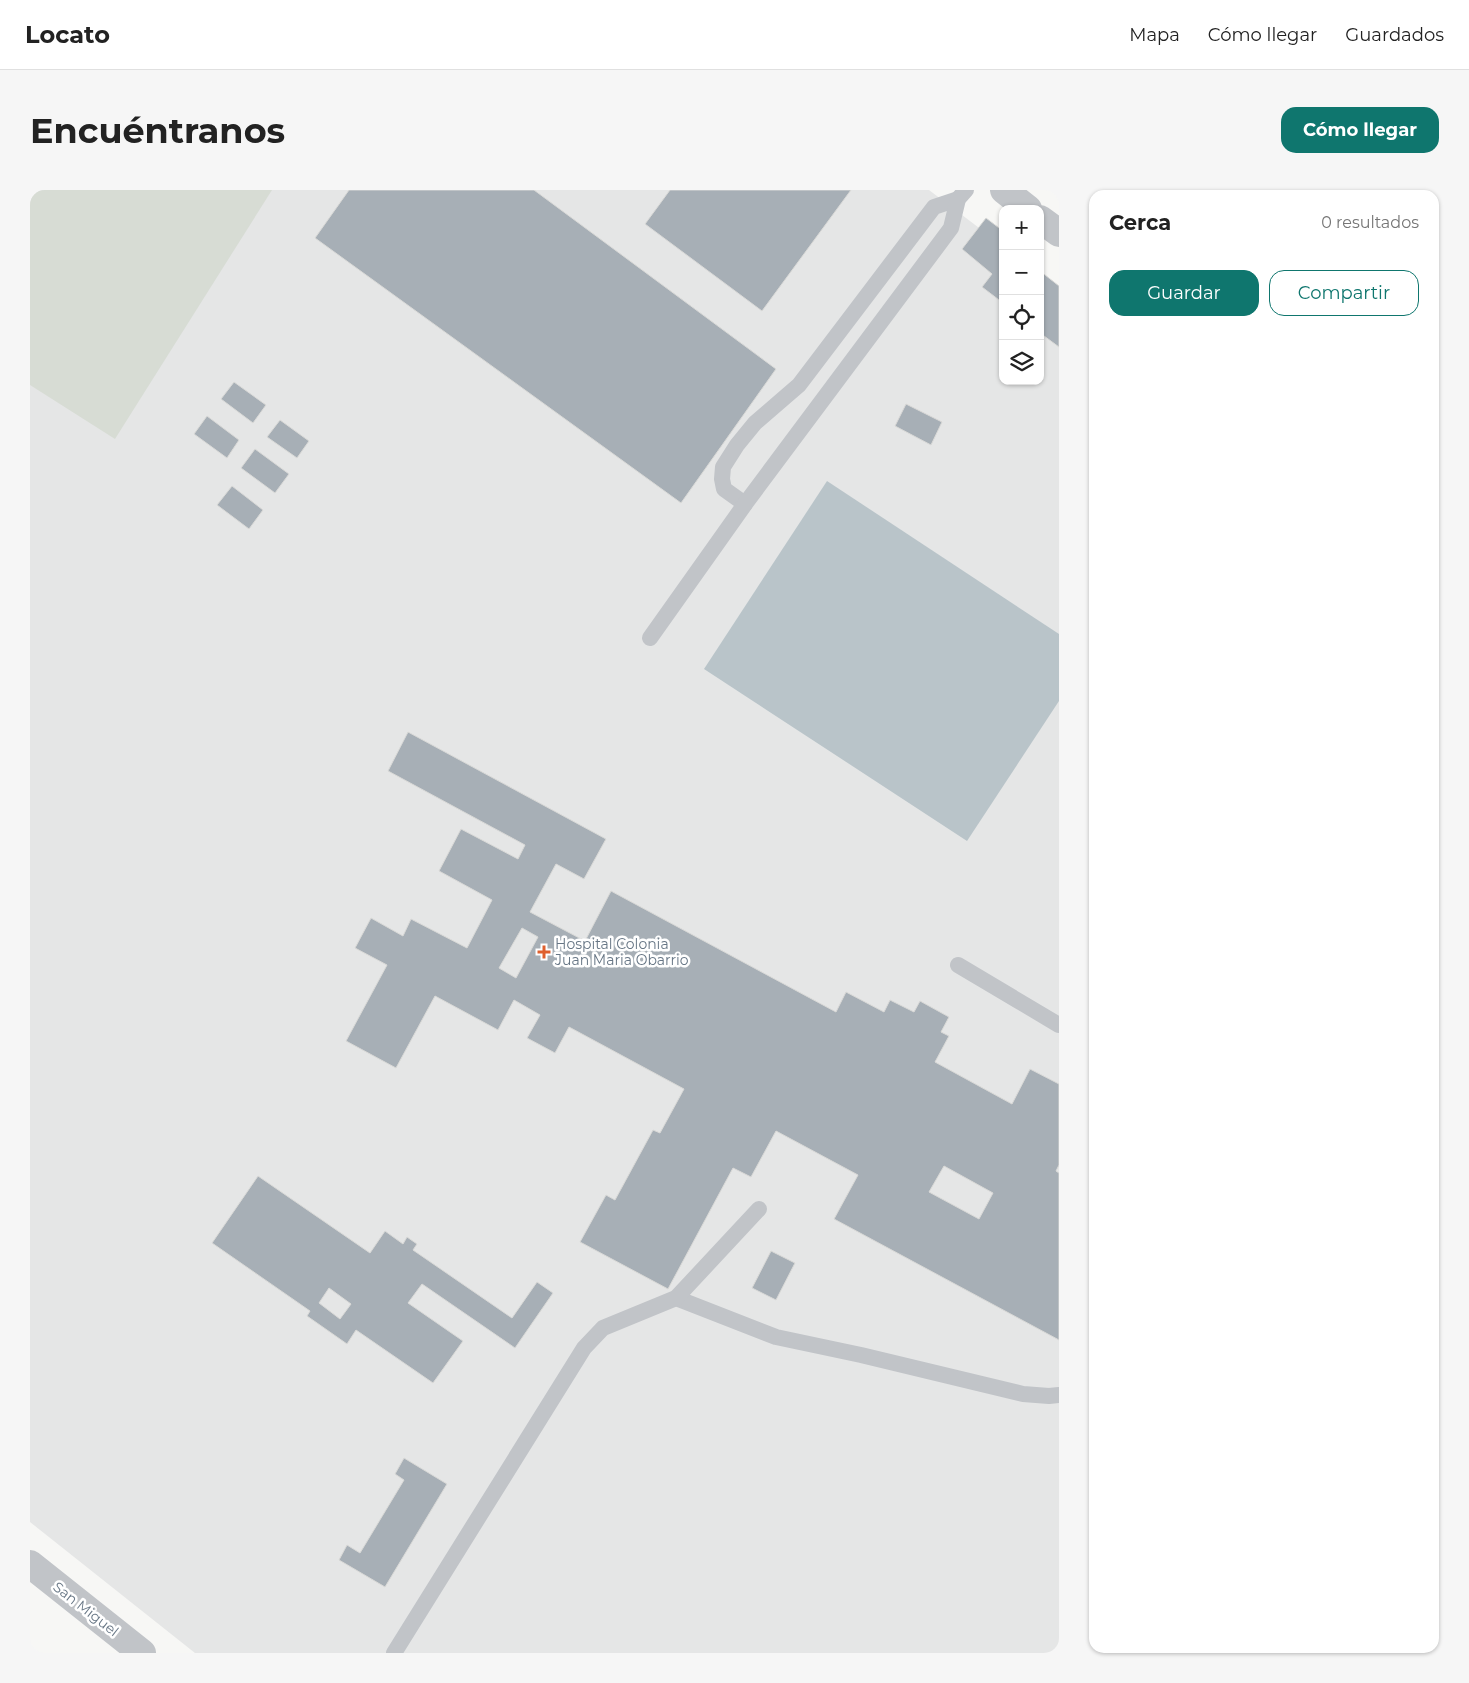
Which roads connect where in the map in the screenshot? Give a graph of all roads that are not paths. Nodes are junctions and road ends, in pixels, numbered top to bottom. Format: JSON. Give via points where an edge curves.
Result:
{"nodes":[{"id":1,"x":1004,"y":190,"type":"edge"},
{"id":2,"x":962,"y":195,"type":"edge"},
{"id":3,"x":1023,"y":205,"type":"edge"},
{"id":4,"x":1044,"y":222,"type":"edge"},
{"id":5,"x":1059,"y":233,"type":"edge"},
{"id":6,"x":745,"y":504,"type":"junction"},
{"id":7,"x":650,"y":638,"type":"dead end"},
{"id":8,"x":958,"y":965,"type":"dead end"},
{"id":9,"x":1059,"y":1026,"type":"edge"},
{"id":10,"x":759,"y":1209,"type":"dead end"},
{"id":11,"x":676,"y":1298,"type":"junction"},
{"id":12,"x":1059,"y":1395,"type":"edge"},
{"id":13,"x":30,"y":1564,"type":"edge"},
{"id":14,"x":142,"y":1653,"type":"edge"},
{"id":15,"x":394,"y":1653,"type":"edge"}],
"edges":[{"from":1,"to":3,"type":"street"},
{"from":2,"to":6,"type":"lane","via":[[951,228]]},
{"from":2,"to":6,"type":"lane","via":[[934,207],[799,385],[755,423],[737,445],[723,467],[722,478],[724,489]]},
{"from":4,"to":5,"type":"street"},
{"from":6,"to":7,"type":"lane"},
{"from":8,"to":9,"type":"lane"},
{"from":10,"to":11,"type":"lane"},
{"from":11,"to":12,"type":"lane","via":[[776,1337],[1023,1394]]},
{"from":11,"to":15,"type":"lane","via":[[603,1328],[584,1348]]},
{"from":13,"to":14,"type":"street","name":"San Miguel"}]}
